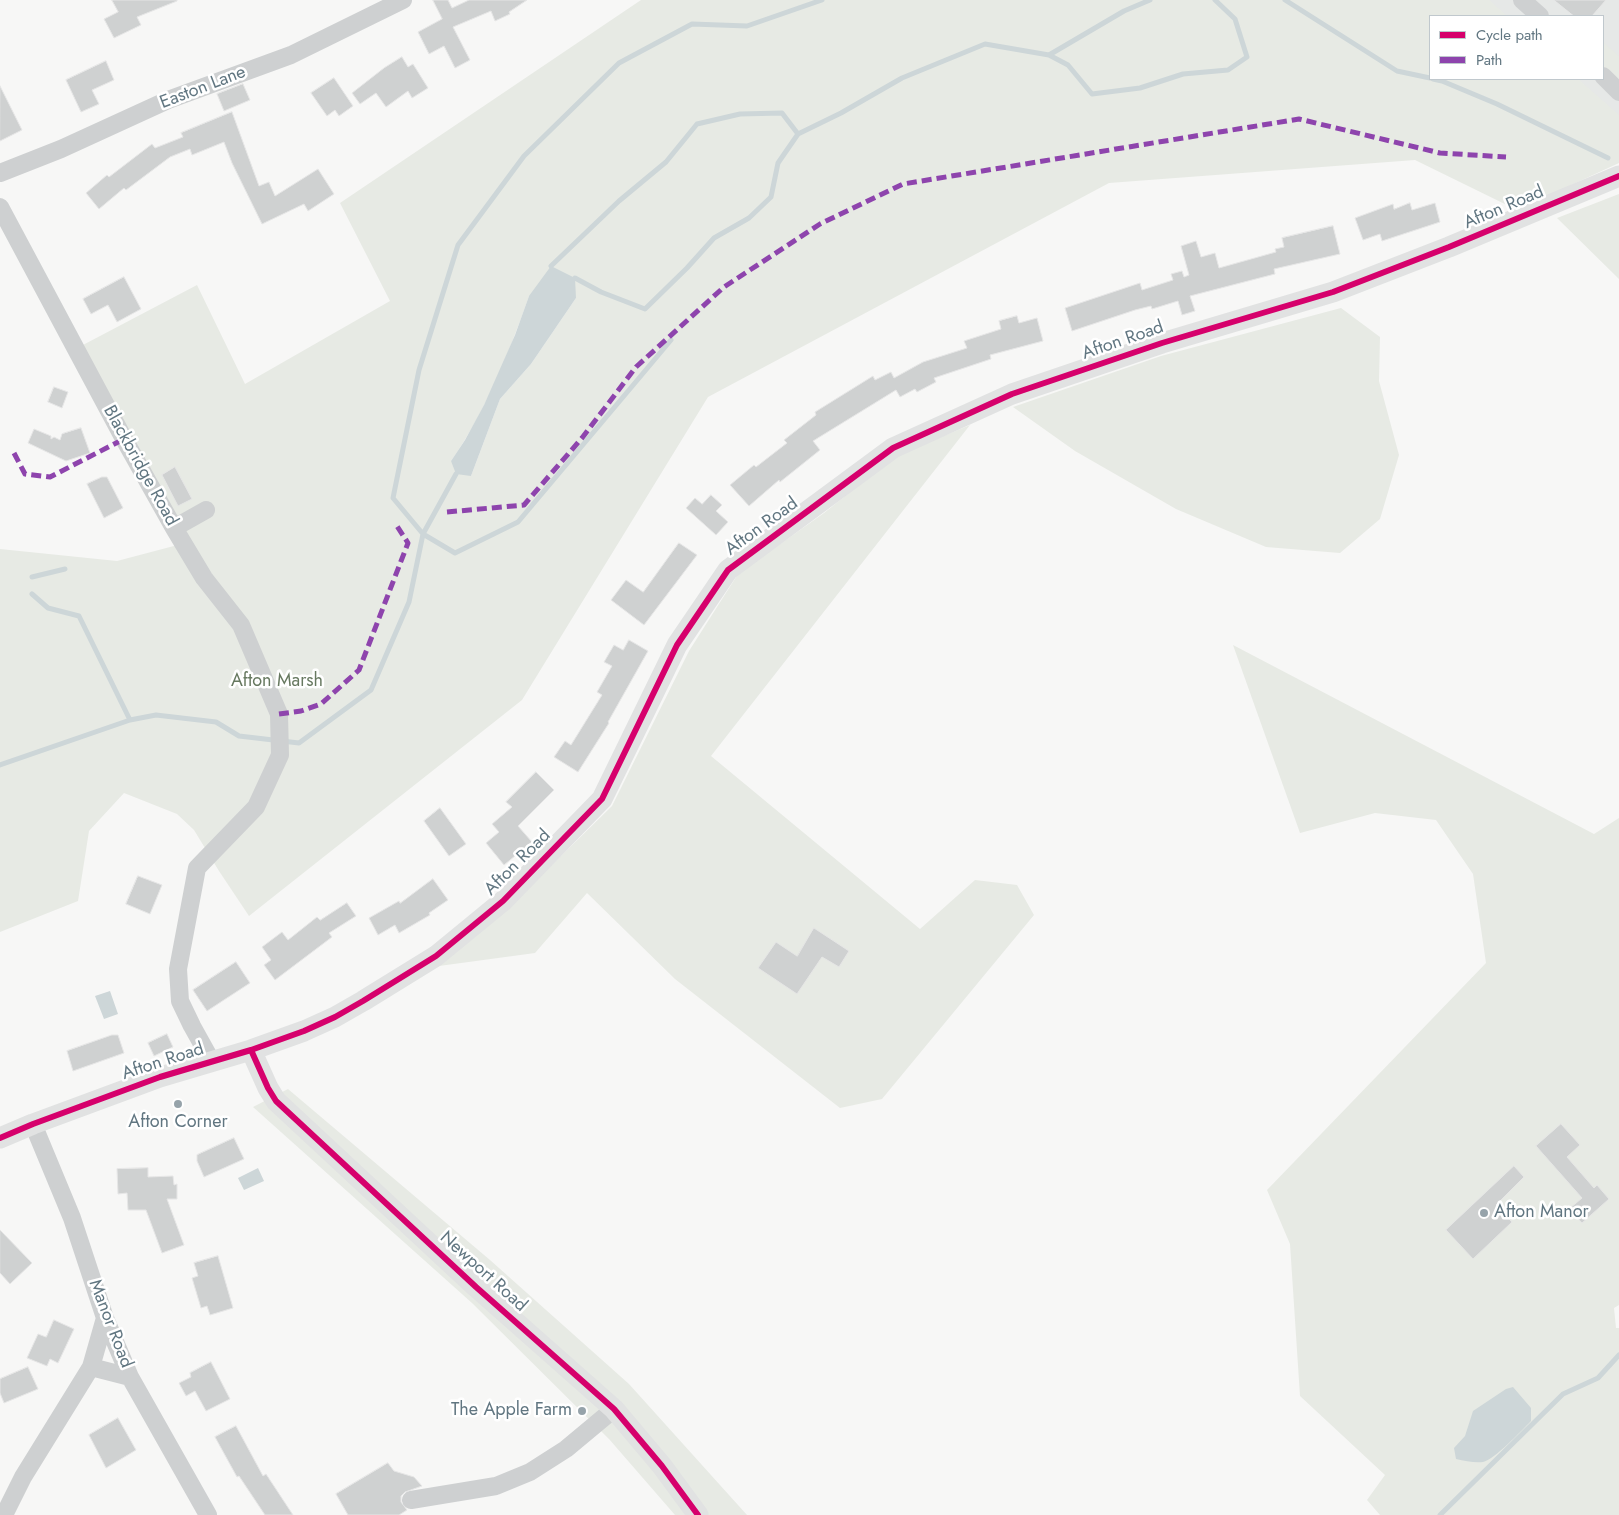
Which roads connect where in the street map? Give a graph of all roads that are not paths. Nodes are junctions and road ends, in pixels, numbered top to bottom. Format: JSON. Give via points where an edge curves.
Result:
{"nodes":[{"id":1,"x":404,"y":0,"type":"edge"},
{"id":2,"x":1522,"y":0,"type":"edge"},
{"id":3,"x":1539,"y":15,"type":"edge"},
{"id":4,"x":1604,"y":77,"type":"edge"},
{"id":5,"x":1619,"y":92,"type":"edge"},
{"id":6,"x":0,"y":173,"type":"edge"},
{"id":7,"x":1619,"y":176,"type":"edge"},
{"id":8,"x":0,"y":207,"type":"edge"},
{"id":9,"x":206,"y":510,"type":"dead end"},
{"id":10,"x":174,"y":528,"type":"junction"},
{"id":11,"x":251,"y":1050,"type":"junction"},
{"id":12,"x":212,"y":1062,"type":"junction"},
{"id":13,"x":33,"y":1124,"type":"junction"},
{"id":14,"x":0,"y":1138,"type":"edge"},
{"id":15,"x":105,"y":1318,"type":"junction"},
{"id":16,"x":91,"y":1367,"type":"junction"},
{"id":17,"x":130,"y":1377,"type":"junction"},
{"id":18,"x":614,"y":1409,"type":"junction"},
{"id":19,"x":411,"y":1500,"type":"dead end"},
{"id":20,"x":1,"y":1515,"type":"edge"},
{"id":21,"x":208,"y":1515,"type":"edge"},
{"id":22,"x":698,"y":1515,"type":"edge"}],
"edges":[{"from":1,"to":6,"type":"street","name":"Easton Lane","via":[[291,55],[168,100]]},
{"from":2,"to":3,"type":"street"},
{"from":4,"to":5,"type":"street"},
{"from":7,"to":11,"type":"main road","name":"Afton Road","via":[[1333,292],[1162,343],[1012,394],[893,448],[728,570],[676,645],[602,799],[503,901],[436,956],[363,1001],[304,1031]]},
{"from":8,"to":10,"type":"street","name":"Blackbridge Road"},
{"from":9,"to":10,"type":"street"},
{"from":10,"to":12,"type":"street","name":"Blackbridge Road","via":[[204,578],[241,625],[280,722],[280,755],[256,806],[197,868],[178,969],[180,1001]]},
{"from":11,"to":12,"type":"main road","name":"Afton Road"},
{"from":11,"to":18,"type":"main road","name":"Newport Road","via":[[276,1102]]},
{"from":12,"to":13,"type":"main road","name":"Afton Road","via":[[160,1077]]},
{"from":13,"to":14,"type":"main road","name":"Afton Road"},
{"from":13,"to":15,"type":"street","name":"Manor Road","via":[[72,1218]]},
{"from":15,"to":16,"type":"street"},
{"from":15,"to":17,"type":"street","name":"Manor Road"},
{"from":16,"to":17,"type":"street"},
{"from":16,"to":20,"type":"street"},
{"from":17,"to":21,"type":"street","name":"Manor Road"},
{"from":18,"to":19,"type":"street","via":[[566,1449],[530,1472],[496,1486]]},
{"from":18,"to":22,"type":"main road","name":"Newport Road"}]}
